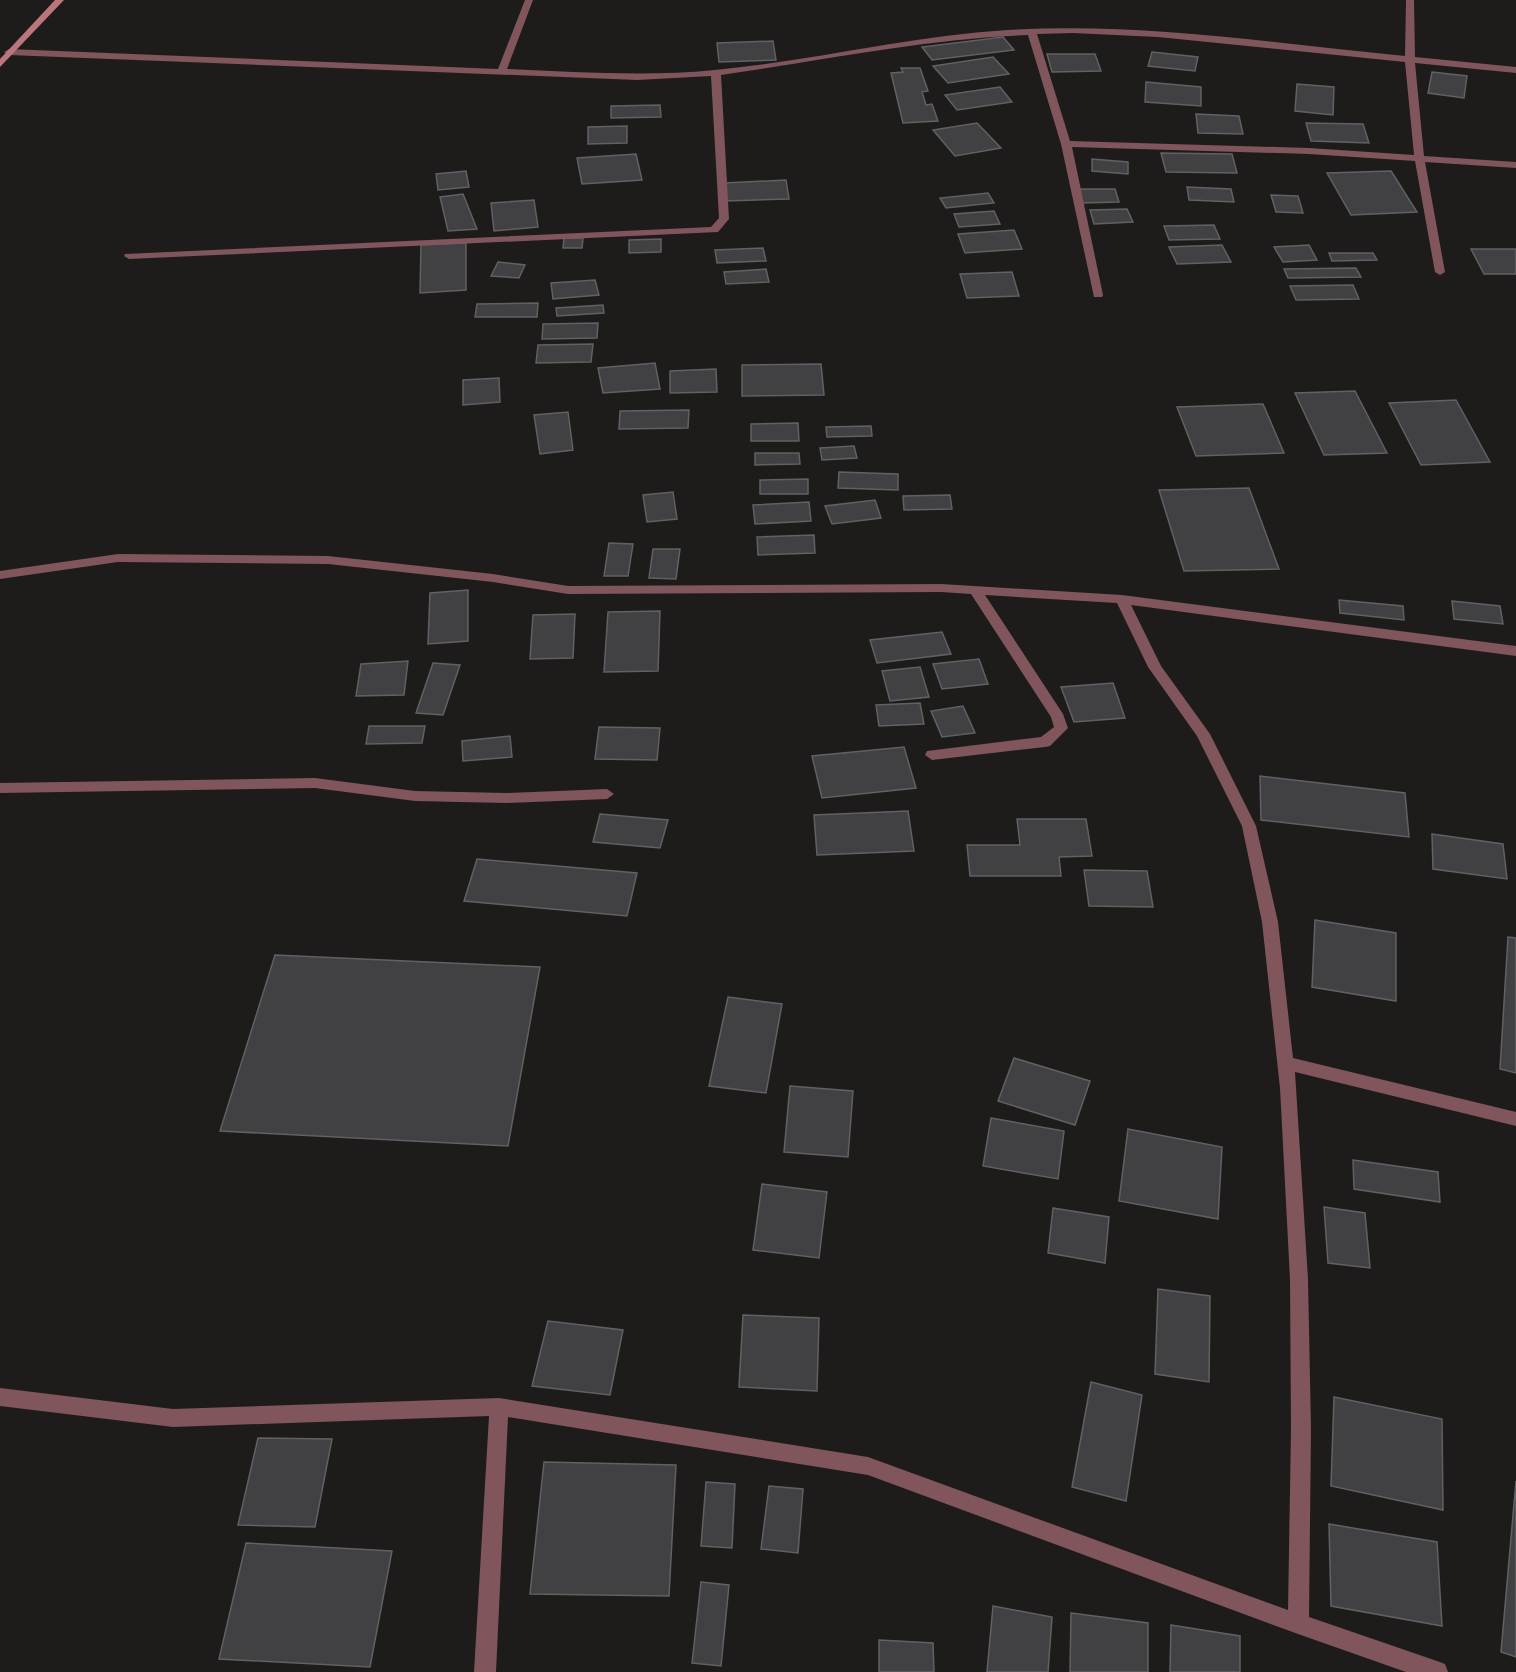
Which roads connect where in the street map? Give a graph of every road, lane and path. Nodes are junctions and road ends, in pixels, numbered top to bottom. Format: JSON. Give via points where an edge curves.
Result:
{"nodes":[{"id":1,"x":60,"y":0,"type":"edge"},
{"id":2,"x":529,"y":0,"type":"edge"},
{"id":3,"x":1410,"y":0,"type":"edge"},
{"id":4,"x":1032,"y":32,"type":"junction"},
{"id":5,"x":9,"y":52,"type":"junction"},
{"id":6,"x":1410,"y":60,"type":"junction"},
{"id":7,"x":0,"y":64,"type":"edge"},
{"id":8,"x":1516,"y":70,"type":"edge"},
{"id":9,"x":501,"y":72,"type":"junction"},
{"id":10,"x":716,"y":73,"type":"junction"},
{"id":11,"x":1066,"y":144,"type":"junction"},
{"id":12,"x":1419,"y":158,"type":"junction"},
{"id":13,"x":1516,"y":165,"type":"edge"},
{"id":14,"x":129,"y":256,"type":"dead end"},
{"id":15,"x":1440,"y":272,"type":"dead end"},
{"id":16,"x":1098,"y":295,"type":"dead end"},
{"id":17,"x":0,"y":574,"type":"edge"},
{"id":18,"x":975,"y":590,"type":"junction"},
{"id":19,"x":1122,"y":599,"type":"junction"},
{"id":20,"x":1516,"y":651,"type":"edge"},
{"id":21,"x":932,"y":755,"type":"dead end"},
{"id":22,"x":0,"y":788,"type":"edge"},
{"id":23,"x":607,"y":794,"type":"dead end"},
{"id":24,"x":1285,"y":1063,"type":"junction"},
{"id":25,"x":1516,"y":1119,"type":"edge"},
{"id":26,"x":0,"y":1397,"type":"edge"},
{"id":27,"x":500,"y":1407,"type":"junction"},
{"id":28,"x":1298,"y":1624,"type":"junction"},
{"id":29,"x":486,"y":1672,"type":"edge"},
{"id":30,"x":1437,"y":1672,"type":"edge"}],
"edges":[{"from":1,"to":5,"type":"main road"},
{"from":2,"to":9,"type":"street"},
{"from":3,"to":6,"type":"street"},
{"from":4,"to":6,"type":"street","via":[[1158,34]]},
{"from":4,"to":10,"type":"street","via":[[930,41]]},
{"from":4,"to":11,"type":"street"},
{"from":5,"to":7,"type":"main road"},
{"from":5,"to":9,"type":"street"},
{"from":6,"to":8,"type":"street"},
{"from":6,"to":12,"type":"street"},
{"from":9,"to":10,"type":"street","via":[[637,77]]},
{"from":10,"to":14,"type":"street","via":[[724,219],[714,230]]},
{"from":11,"to":12,"type":"street"},
{"from":11,"to":16,"type":"street"},
{"from":12,"to":13,"type":"street"},
{"from":12,"to":15,"type":"street"},
{"from":17,"to":18,"type":"street","via":[[118,558],[328,560],[568,590]]},
{"from":18,"to":19,"type":"street"},
{"from":18,"to":21,"type":"street","via":[[1058,717],[1060,728],[1045,742]]},
{"from":19,"to":20,"type":"street"},
{"from":19,"to":24,"type":"street","via":[[1155,667],[1203,734],[1249,826],[1270,922]]},
{"from":22,"to":23,"type":"street","via":[[315,783],[415,796]]},
{"from":24,"to":25,"type":"street"},
{"from":24,"to":28,"type":"street","via":[[1299,1280]]},
{"from":26,"to":27,"type":"street","via":[[173,1418]]},
{"from":27,"to":28,"type":"street","via":[[868,1466]]},
{"from":27,"to":29,"type":"street"},
{"from":28,"to":30,"type":"street"}]}
